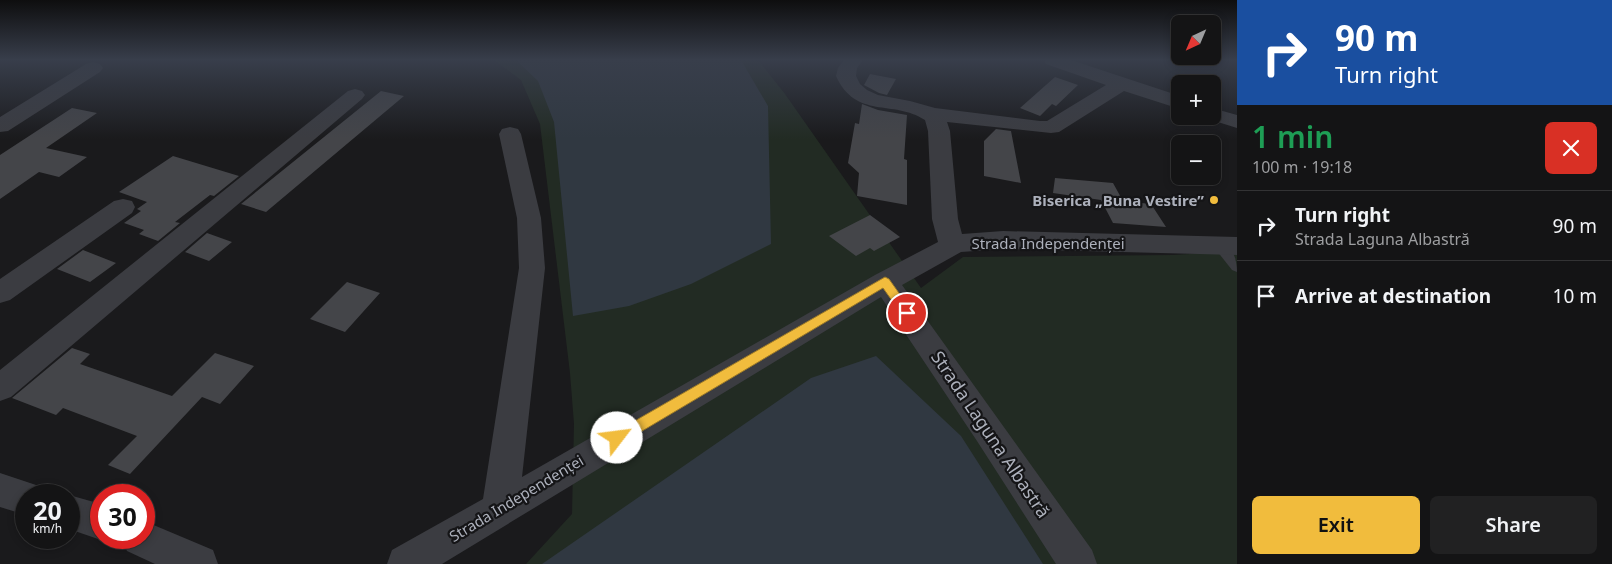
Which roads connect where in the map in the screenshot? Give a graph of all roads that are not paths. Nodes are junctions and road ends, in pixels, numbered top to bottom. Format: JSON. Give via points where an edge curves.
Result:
{"nodes":[{"id":1,"x":63,"y":86,"type":"edge"},
{"id":2,"x":851,"y":86,"type":"edge"},
{"id":3,"x":1117,"y":86,"type":"edge"},
{"id":4,"x":1132,"y":86,"type":"edge"},
{"id":5,"x":355,"y":95,"type":"dead end"},
{"id":6,"x":1171,"y":100,"type":"edge"},
{"id":7,"x":932,"y":114,"type":"junction"},
{"id":8,"x":1221,"y":117,"type":"edge"},
{"id":9,"x":1237,"y":122,"type":"edge"},
{"id":10,"x":0,"y":126,"type":"edge"},
{"id":11,"x":510,"y":134,"type":"dead end"},
{"id":12,"x":262,"y":160,"type":"dead end"},
{"id":13,"x":123,"y":207,"type":"dead end"},
{"id":14,"x":952,"y":246,"type":"junction"},
{"id":15,"x":1231,"y":253,"type":"edge"},
{"id":16,"x":885,"y":282,"type":"junction"},
{"id":17,"x":0,"y":293,"type":"edge"},
{"id":18,"x":0,"y":365,"type":"edge"},
{"id":19,"x":0,"y":388,"type":"edge"},
{"id":20,"x":0,"y":490,"type":"edge"},
{"id":21,"x":15,"y":495,"type":"edge"},
{"id":22,"x":500,"y":507,"type":"junction"},
{"id":23,"x":155,"y":545,"type":"edge"},
{"id":24,"x":199,"y":564,"type":"edge"},
{"id":25,"x":406,"y":564,"type":"edge"},
{"id":26,"x":1078,"y":564,"type":"edge"}],
"edges":[{"from":1,"to":10,"type":"street"},
{"from":2,"to":7,"type":"street","via":[[858,94]]},
{"from":3,"to":7,"type":"street","via":[[1051,126]]},
{"from":4,"to":6,"type":"street"},
{"from":5,"to":19,"type":"street"},
{"from":7,"to":14,"type":"street","via":[[939,131],[945,219]]},
{"from":8,"to":9,"type":"street"},
{"from":11,"to":22,"type":"street","via":[[529,218],[532,268]]},
{"from":12,"to":18,"type":"street"},
{"from":13,"to":17,"type":"street"},
{"from":14,"to":15,"type":"street","name":"Strada Independenței","via":[[1003,240]]},
{"from":14,"to":16,"type":"street","name":"Strada Independenței"},
{"from":16,"to":22,"type":"street","name":"Strada Independenței"},
{"from":16,"to":26,"type":"street","name":"Strada Laguna Albastră"},
{"from":20,"to":21,"type":"street"},
{"from":22,"to":25,"type":"street","name":"Strada Independenței"},
{"from":23,"to":24,"type":"street"}]}
